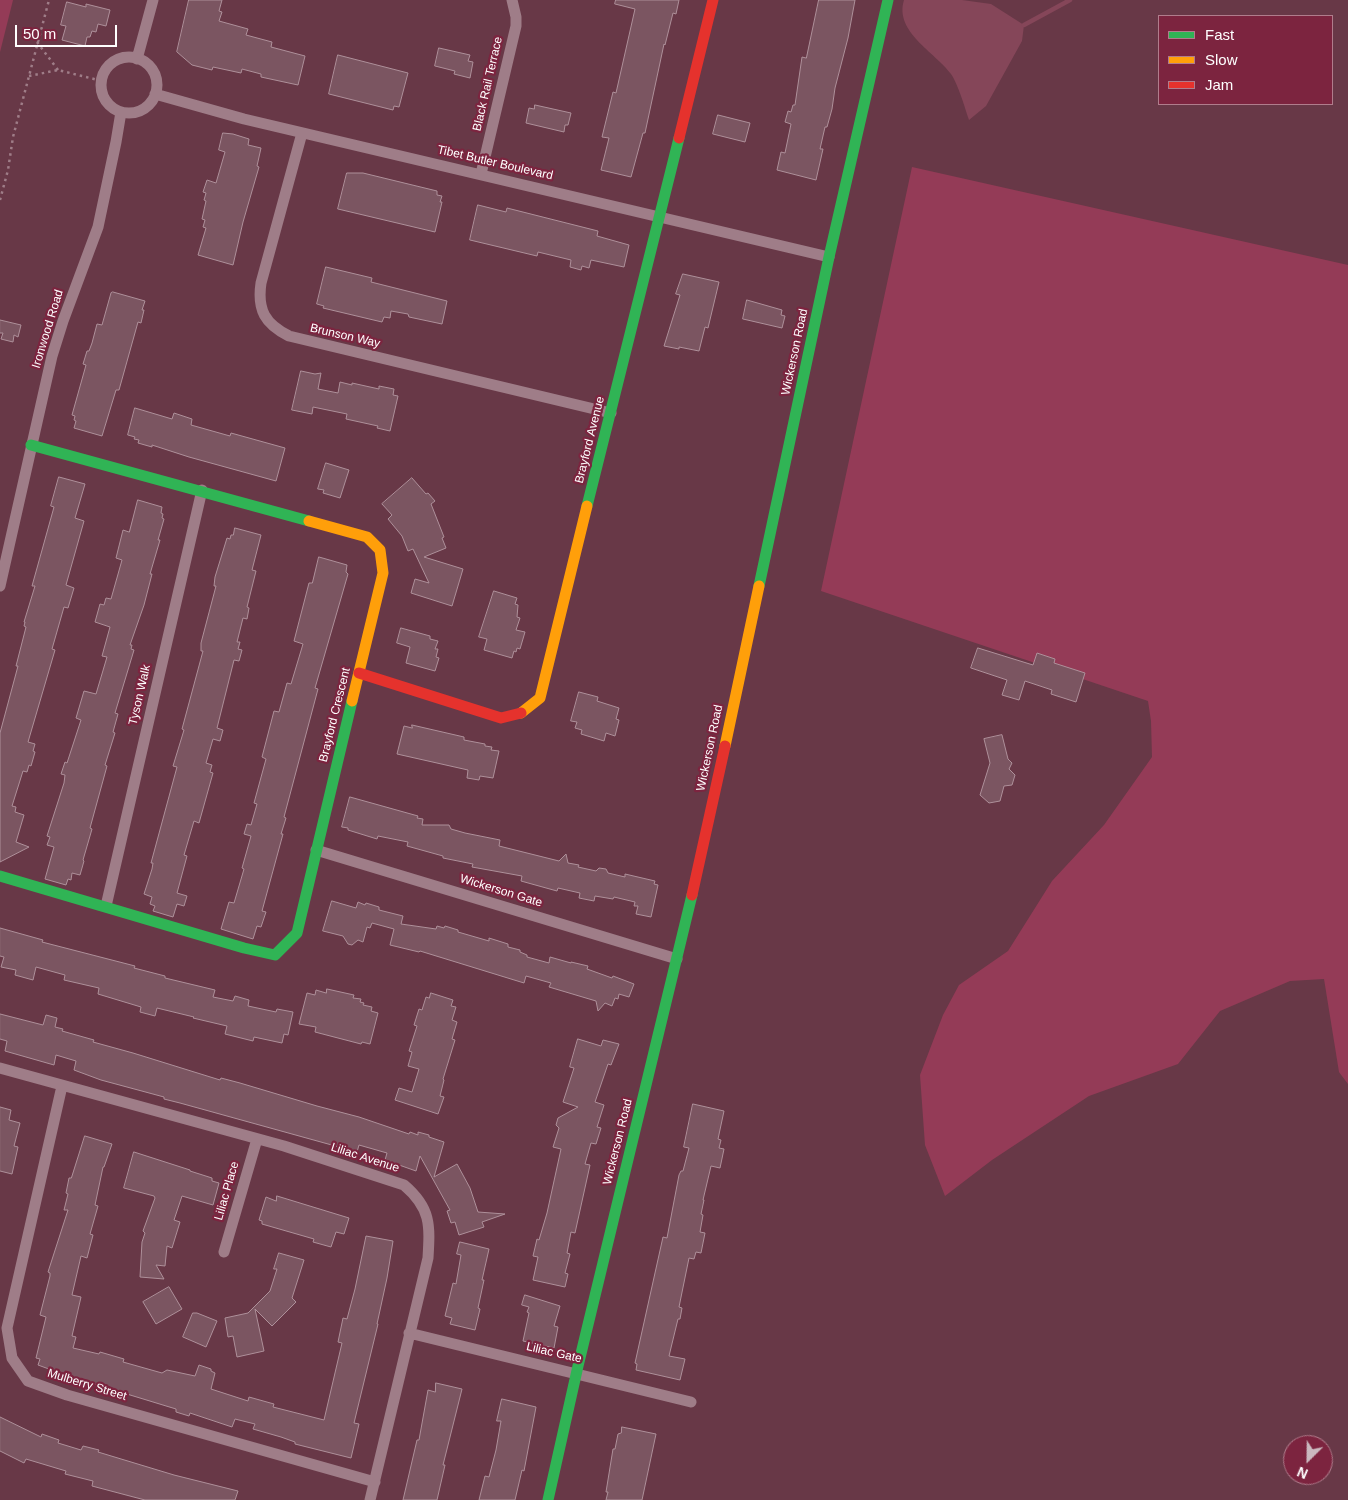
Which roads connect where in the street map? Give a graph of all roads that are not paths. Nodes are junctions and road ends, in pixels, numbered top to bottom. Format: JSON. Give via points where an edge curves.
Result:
{"nodes":[{"id":1,"x":154,"y":0,"type":"edge"},
{"id":2,"x":512,"y":0,"type":"edge"},
{"id":3,"x":713,"y":0,"type":"edge"},
{"id":4,"x":888,"y":0,"type":"edge"},
{"id":5,"x":137,"y":59,"type":"junction"},
{"id":6,"x":155,"y":94,"type":"junction"},
{"id":7,"x":121,"y":112,"type":"junction"},
{"id":8,"x":302,"y":133,"type":"junction"},
{"id":9,"x":481,"y":174,"type":"junction"},
{"id":10,"x":660,"y":216,"type":"junction"},
{"id":11,"x":829,"y":257,"type":"junction"},
{"id":12,"x":611,"y":413,"type":"junction"},
{"id":13,"x":31,"y":445,"type":"junction"},
{"id":14,"x":202,"y":490,"type":"junction"},
{"id":15,"x":0,"y":586,"type":"edge"},
{"id":16,"x":359,"y":673,"type":"junction"},
{"id":17,"x":316,"y":850,"type":"junction"},
{"id":18,"x":0,"y":876,"type":"edge"},
{"id":19,"x":106,"y":906,"type":"junction"},
{"id":20,"x":677,"y":959,"type":"junction"},
{"id":21,"x":0,"y":1068,"type":"edge"},
{"id":22,"x":62,"y":1086,"type":"junction"},
{"id":23,"x":257,"y":1139,"type":"junction"},
{"id":24,"x":224,"y":1252,"type":"dead end"},
{"id":25,"x":410,"y":1333,"type":"junction"},
{"id":26,"x":576,"y":1373,"type":"junction"},
{"id":27,"x":691,"y":1402,"type":"dead end"},
{"id":28,"x":374,"y":1482,"type":"junction"},
{"id":29,"x":370,"y":1500,"type":"edge"},
{"id":30,"x":548,"y":1500,"type":"edge"}],
"edges":[{"from":1,"to":5,"type":"street"},
{"from":2,"to":9,"type":"street","name":"Black Rail Terrace","via":[[516,26]]},
{"from":3,"to":10,"type":"street","name":"Brayford Avenue"},
{"from":4,"to":11,"type":"street","name":"Wickerson Road"},
{"from":5,"to":6,"type":"street","via":[[146,64],[155,76]]},
{"from":5,"to":7,"type":"street","via":[[117,60],[106,70],[102,81],[104,98]]},
{"from":6,"to":7,"type":"street","via":[[140,111]]},
{"from":6,"to":8,"type":"street","name":"Tibet Butler Boulevard"},
{"from":7,"to":13,"type":"street","name":"Ironwood Road","via":[[98,227],[52,356]]},
{"from":8,"to":9,"type":"street","name":"Tibet Butler Boulevard"},
{"from":8,"to":12,"type":"street","name":"Brunson Way","via":[[259,296],[268,321],[277,330],[289,336]]},
{"from":9,"to":10,"type":"street","name":"Tibet Butler Boulevard"},
{"from":10,"to":11,"type":"street","name":"Tibet Butler Boulevard"},
{"from":10,"to":12,"type":"street","name":"Brayford Avenue"},
{"from":11,"to":20,"type":"street","name":"Wickerson Road"},
{"from":12,"to":16,"type":"street","name":"Brayford Avenue","via":[[540,698],[520,714],[501,718]]},
{"from":13,"to":14,"type":"street","name":"Brayford Crescent"},
{"from":13,"to":15,"type":"street","name":"Ironwood Road"},
{"from":14,"to":16,"type":"street","name":"Brayford Crescent","via":[[367,537],[380,550],[383,573]]},
{"from":14,"to":19,"type":"street","name":"Tyson Walk"},
{"from":16,"to":17,"type":"street","name":"Brayford Crescent"},
{"from":17,"to":19,"type":"street","name":"Brayford Crescent","via":[[297,933],[276,955]]},
{"from":17,"to":20,"type":"street","name":"Wickerson Gate"},
{"from":18,"to":19,"type":"street","name":"Brayford Crescent"},
{"from":20,"to":26,"type":"street","name":"Wickerson Road"},
{"from":21,"to":22,"type":"street","name":"Liliac Avenue"},
{"from":22,"to":23,"type":"street","name":"Liliac Avenue"},
{"from":22,"to":28,"type":"street","name":"Mulberry Street","via":[[7,1328],[12,1358],[28,1381],[67,1395]]},
{"from":23,"to":24,"type":"street","name":"Liliac Place"},
{"from":23,"to":25,"type":"street","name":"Liliac Avenue","via":[[404,1185],[417,1196],[430,1230],[428,1258]]},
{"from":25,"to":26,"type":"street","name":"Liliac Gate"},
{"from":25,"to":28,"type":"street","name":"Liliac Avenue"},
{"from":26,"to":27,"type":"street","name":"Liliac Gate"},
{"from":26,"to":30,"type":"street","name":"Wickerson Road"},
{"from":28,"to":29,"type":"street","name":"Liliac Avenue"}]}
